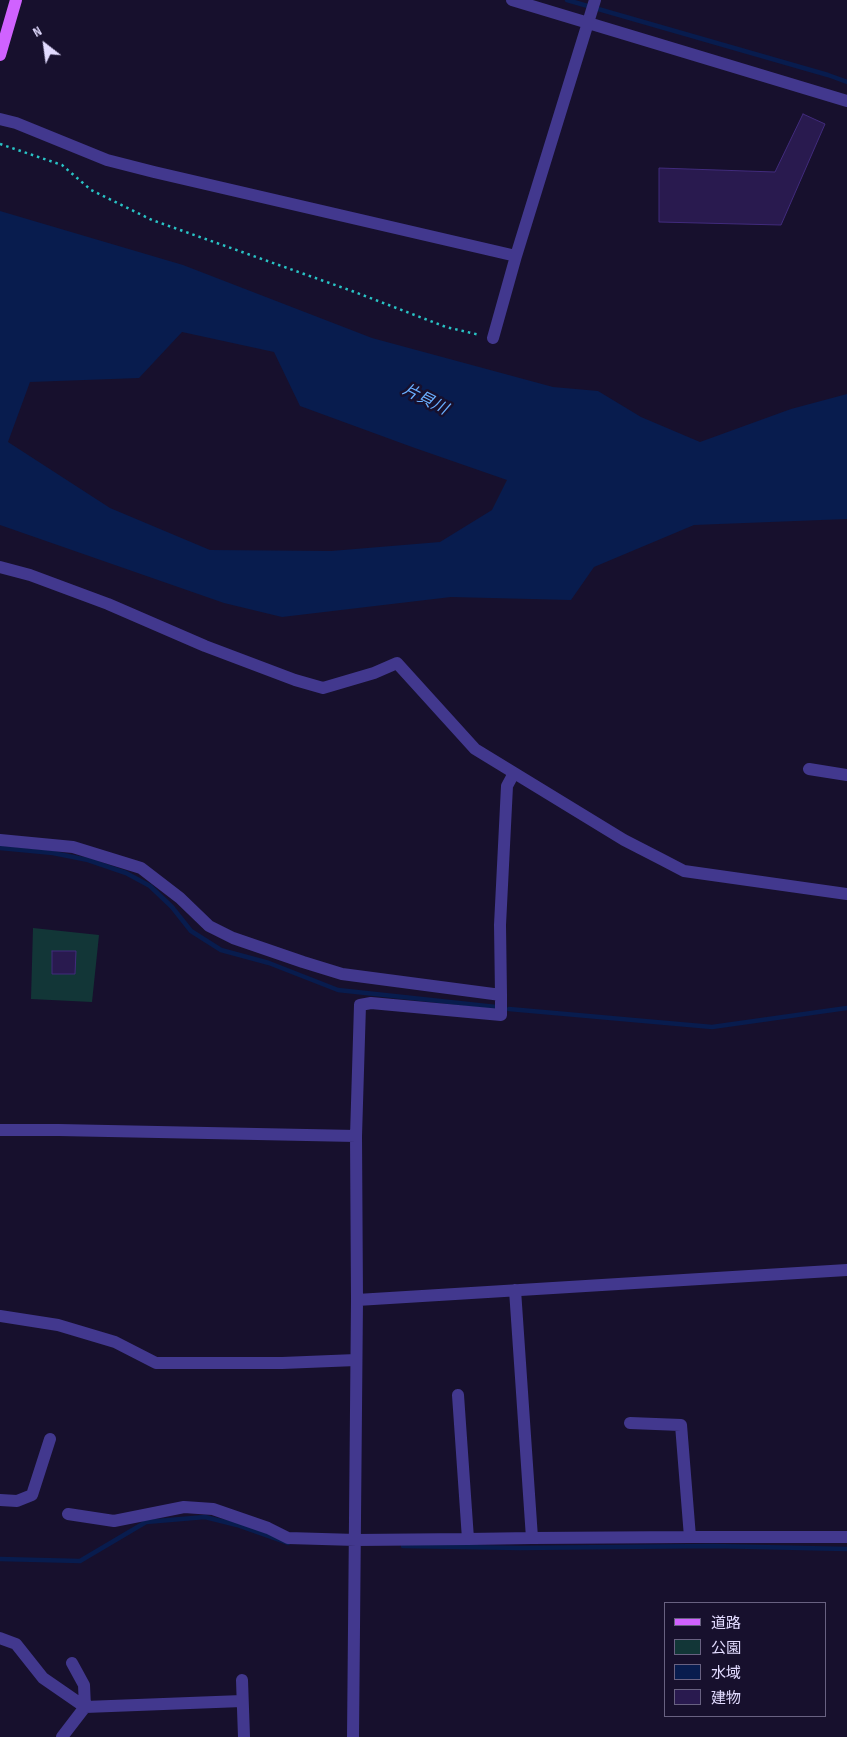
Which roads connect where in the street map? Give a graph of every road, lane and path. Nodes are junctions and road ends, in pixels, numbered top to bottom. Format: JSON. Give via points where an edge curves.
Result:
{"nodes":[{"id":1,"x":16,"y":0,"type":"edge"},
{"id":2,"x":512,"y":0,"type":"edge"},
{"id":3,"x":595,"y":0,"type":"edge"},
{"id":4,"x":588,"y":23,"type":"junction"},
{"id":5,"x":0,"y":55,"type":"edge"},
{"id":6,"x":847,"y":101,"type":"edge"},
{"id":7,"x":0,"y":119,"type":"edge"},
{"id":8,"x":0,"y":144,"type":"edge"},
{"id":9,"x":516,"y":256,"type":"junction"},
{"id":10,"x":493,"y":338,"type":"joint"},
{"id":11,"x":0,"y":567,"type":"edge"},
{"id":12,"x":809,"y":769,"type":"dead end"},
{"id":13,"x":514,"y":773,"type":"junction"},
{"id":14,"x":847,"y":775,"type":"edge"},
{"id":15,"x":0,"y":840,"type":"edge"},
{"id":16,"x":847,"y":894,"type":"edge"},
{"id":17,"x":501,"y":995,"type":"junction"},
{"id":18,"x":0,"y":1130,"type":"edge"},
{"id":19,"x":356,"y":1136,"type":"junction"},
{"id":20,"x":847,"y":1270,"type":"edge"},
{"id":21,"x":514,"y":1290,"type":"junction"},
{"id":22,"x":357,"y":1300,"type":"junction"},
{"id":23,"x":0,"y":1316,"type":"edge"},
{"id":24,"x":356,"y":1360,"type":"junction"},
{"id":25,"x":458,"y":1395,"type":"dead end"},
{"id":26,"x":630,"y":1423,"type":"dead end"},
{"id":27,"x":50,"y":1439,"type":"dead end"},
{"id":28,"x":0,"y":1500,"type":"edge"},
{"id":29,"x":68,"y":1514,"type":"dead end"},
{"id":30,"x":690,"y":1537,"type":"junction"},
{"id":31,"x":532,"y":1538,"type":"junction"},
{"id":32,"x":847,"y":1538,"type":"edge"},
{"id":33,"x":468,"y":1539,"type":"junction"},
{"id":34,"x":356,"y":1540,"type":"junction"},
{"id":35,"x":0,"y":1638,"type":"edge"},
{"id":36,"x":72,"y":1663,"type":"dead end"},
{"id":37,"x":242,"y":1680,"type":"dead end"},
{"id":38,"x":242,"y":1701,"type":"junction"},
{"id":39,"x":85,"y":1707,"type":"junction"},
{"id":40,"x":62,"y":1737,"type":"edge"},
{"id":41,"x":244,"y":1737,"type":"edge"},
{"id":42,"x":354,"y":1737,"type":"edge"}],
"edges":[{"from":1,"to":5,"type":"main road"},
{"from":2,"to":4,"type":"street"},
{"from":3,"to":4,"type":"street"},
{"from":4,"to":6,"type":"street"},
{"from":4,"to":9,"type":"street"},
{"from":7,"to":9,"type":"street","via":[[106,160]]},
{"from":8,"to":10,"type":"path","via":[[62,165],[91,190],[152,220],[446,327]]},
{"from":9,"to":10,"type":"street"},
{"from":11,"to":13,"type":"street","via":[[39,578],[214,649],[323,688],[397,663],[475,748]]},
{"from":12,"to":14,"type":"street"},
{"from":13,"to":16,"type":"street","via":[[624,840],[684,872]]},
{"from":13,"to":17,"type":"street","via":[[507,786],[500,925]]},
{"from":15,"to":17,"type":"street","via":[[73,847],[141,868],[209,926],[233,938],[303,962],[342,974]]},
{"from":17,"to":19,"type":"street","via":[[500,1015],[371,1003],[360,1005]]},
{"from":18,"to":19,"type":"street"},
{"from":19,"to":22,"type":"street"},
{"from":20,"to":21,"type":"street"},
{"from":21,"to":22,"type":"street"},
{"from":21,"to":31,"type":"street"},
{"from":22,"to":24,"type":"street"},
{"from":23,"to":24,"type":"street","via":[[58,1325],[116,1342],[156,1362]]},
{"from":24,"to":34,"type":"street"},
{"from":25,"to":33,"type":"street"},
{"from":26,"to":30,"type":"street","via":[[681,1425]]},
{"from":27,"to":28,"type":"street","via":[[32,1495],[17,1501]]},
{"from":29,"to":34,"type":"street","via":[[114,1521],[184,1507],[213,1509],[288,1538]]},
{"from":30,"to":31,"type":"street"},
{"from":30,"to":32,"type":"street"},
{"from":31,"to":33,"type":"street"},
{"from":33,"to":34,"type":"street"},
{"from":34,"to":42,"type":"street"},
{"from":35,"to":39,"type":"street","via":[[16,1644],[43,1678]]},
{"from":36,"to":39,"type":"street","via":[[84,1684]]},
{"from":37,"to":38,"type":"street"},
{"from":38,"to":39,"type":"street"},
{"from":38,"to":41,"type":"street"},
{"from":39,"to":40,"type":"street"}]}
